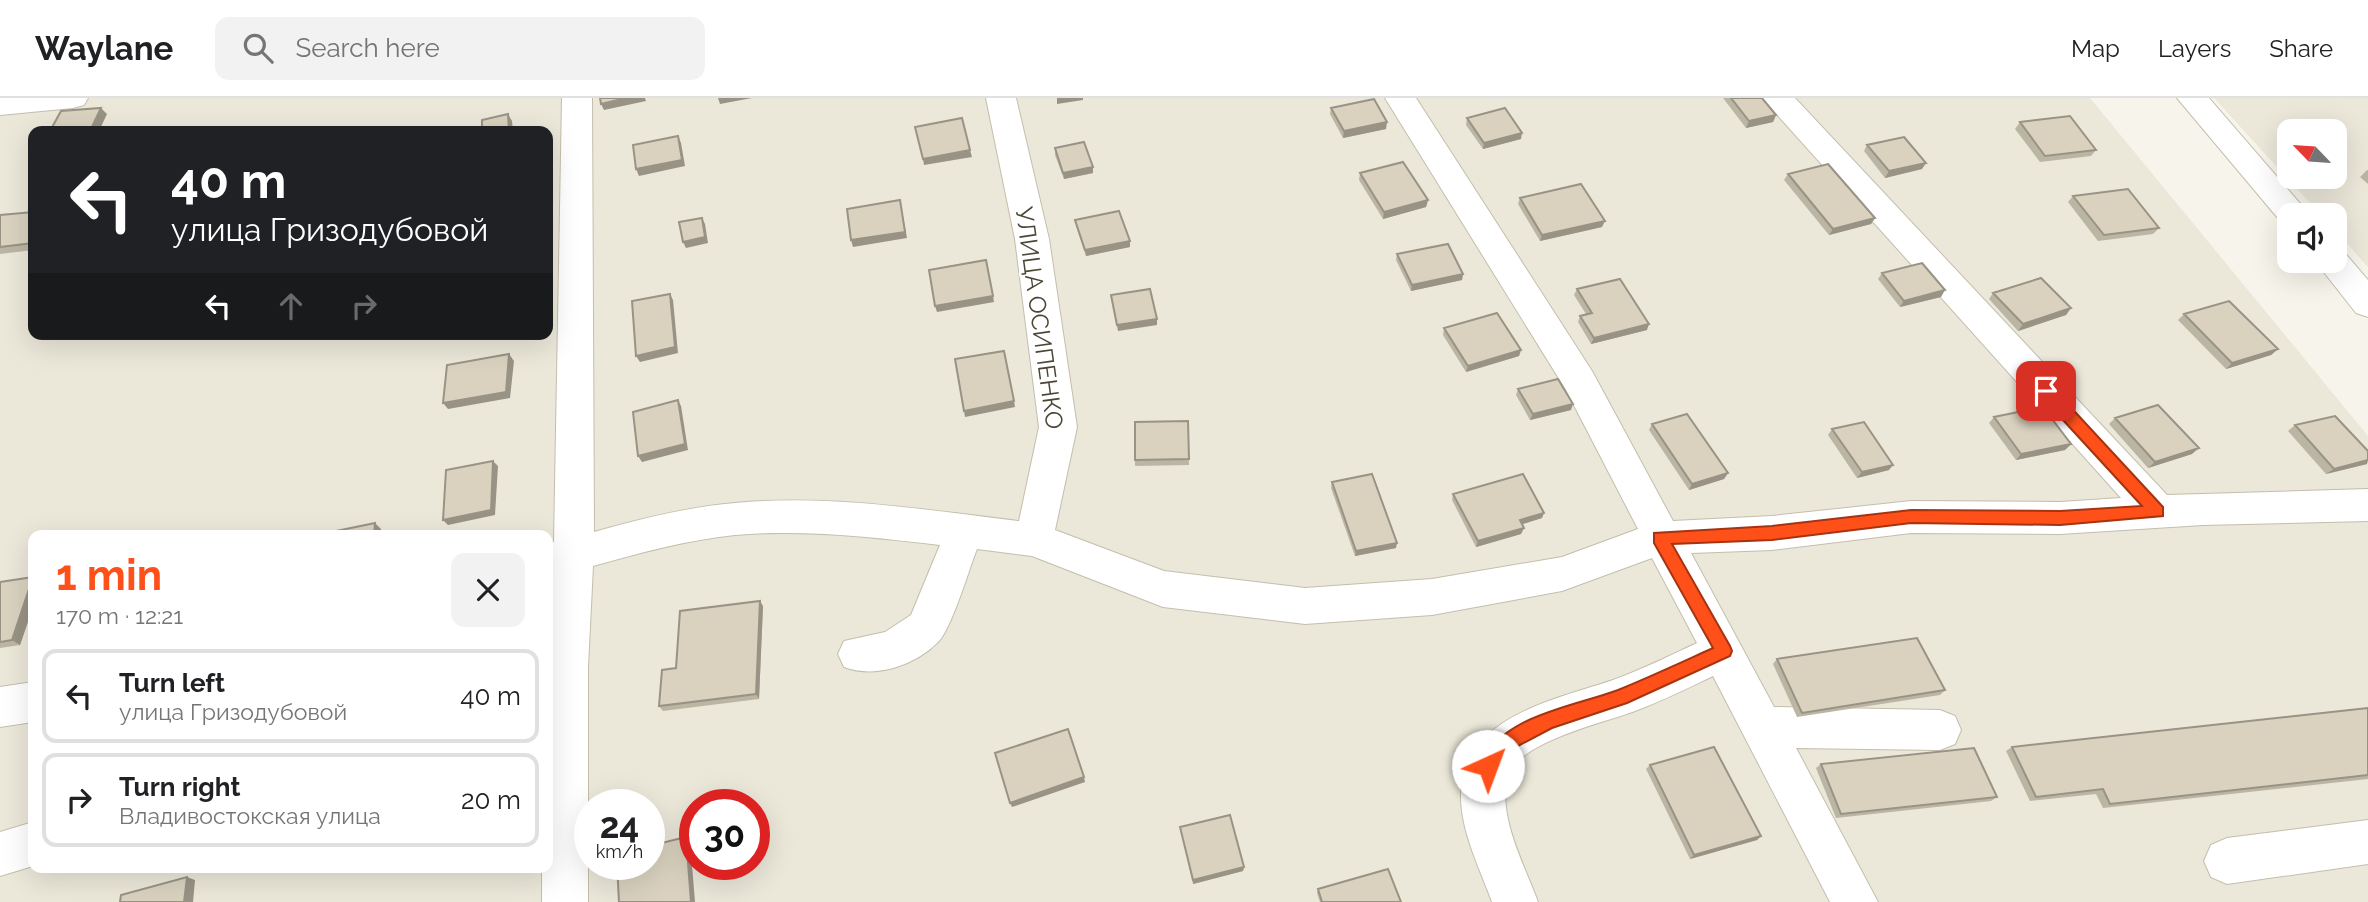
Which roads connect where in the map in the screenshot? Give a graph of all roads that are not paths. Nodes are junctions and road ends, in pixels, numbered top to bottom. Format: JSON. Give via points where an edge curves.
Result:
{"nodes":[{"id":1,"x":73,"y":98,"type":"edge"},
{"id":2,"x":577,"y":98,"type":"edge"},
{"id":3,"x":1001,"y":98,"type":"edge"},
{"id":4,"x":1400,"y":98,"type":"edge"},
{"id":5,"x":1777,"y":98,"type":"edge"},
{"id":6,"x":2192,"y":98,"type":"edge"},
{"id":7,"x":0,"y":106,"type":"edge"},
{"id":8,"x":2284,"y":203,"type":"edge"},
{"id":9,"x":2342,"y":273,"type":"edge"},
{"id":10,"x":2368,"y":304,"type":"edge"},
{"id":11,"x":2368,"y":505,"type":"edge"},
{"id":12,"x":2158,"y":512,"type":"junction"},
{"id":13,"x":965,"y":531,"type":"junction"},
{"id":14,"x":1660,"y":538,"type":"junction"},
{"id":15,"x":1034,"y":539,"type":"junction"},
{"id":16,"x":561,"y":557,"type":"edge"},
{"id":17,"x":1724,"y":651,"type":"junction"},
{"id":18,"x":859,"y":654,"type":"dead end"},
{"id":19,"x":557,"y":670,"type":"edge"},
{"id":20,"x":28,"y":703,"type":"edge"},
{"id":21,"x":0,"y":707,"type":"edge"},
{"id":22,"x":1764,"y":727,"type":"junction"},
{"id":23,"x":1940,"y":730,"type":"dead end"},
{"id":24,"x":2368,"y":842,"type":"edge"},
{"id":25,"x":28,"y":846,"type":"edge"},
{"id":26,"x":0,"y":854,"type":"edge"},
{"id":27,"x":2227,"y":861,"type":"dead end"},
{"id":28,"x":565,"y":902,"type":"edge"},
{"id":29,"x":1515,"y":902,"type":"edge"},
{"id":30,"x":1855,"y":902,"type":"edge"}],
"edges":[{"from":1,"to":7,"type":"street"},
{"from":2,"to":16,"type":"street"},
{"from":3,"to":15,"type":"street","name":"УЛИЦА ОСИПЕНКО","via":[[1032,239],[1058,427]]},
{"from":4,"to":14,"type":"street","via":[[1579,381]]},
{"from":5,"to":12,"type":"street"},
{"from":6,"to":8,"type":"street"},
{"from":9,"to":10,"type":"street"},
{"from":11,"to":12,"type":"street"},
{"from":12,"to":14,"type":"street","via":[[2060,518],[1911,517],[1772,533]]},
{"from":13,"to":15,"type":"street"},
{"from":13,"to":16,"type":"street","via":[[837,517],[735,519],[647,534]]},
{"from":13,"to":18,"type":"street","via":[[926,627],[892,650]]},
{"from":14,"to":15,"type":"street","via":[[1562,574],[1432,597],[1305,607],[1163,589]]},
{"from":14,"to":17,"type":"street"},
{"from":16,"to":19,"type":"street"},
{"from":17,"to":22,"type":"street"},
{"from":17,"to":29,"type":"street","via":[[1621,697],[1547,722],[1509,741],[1488,766],[1482,793]]},
{"from":19,"to":28,"type":"street"},
{"from":20,"to":21,"type":"street"},
{"from":22,"to":23,"type":"street"},
{"from":22,"to":30,"type":"street"},
{"from":24,"to":27,"type":"street"},
{"from":25,"to":26,"type":"street"}]}
